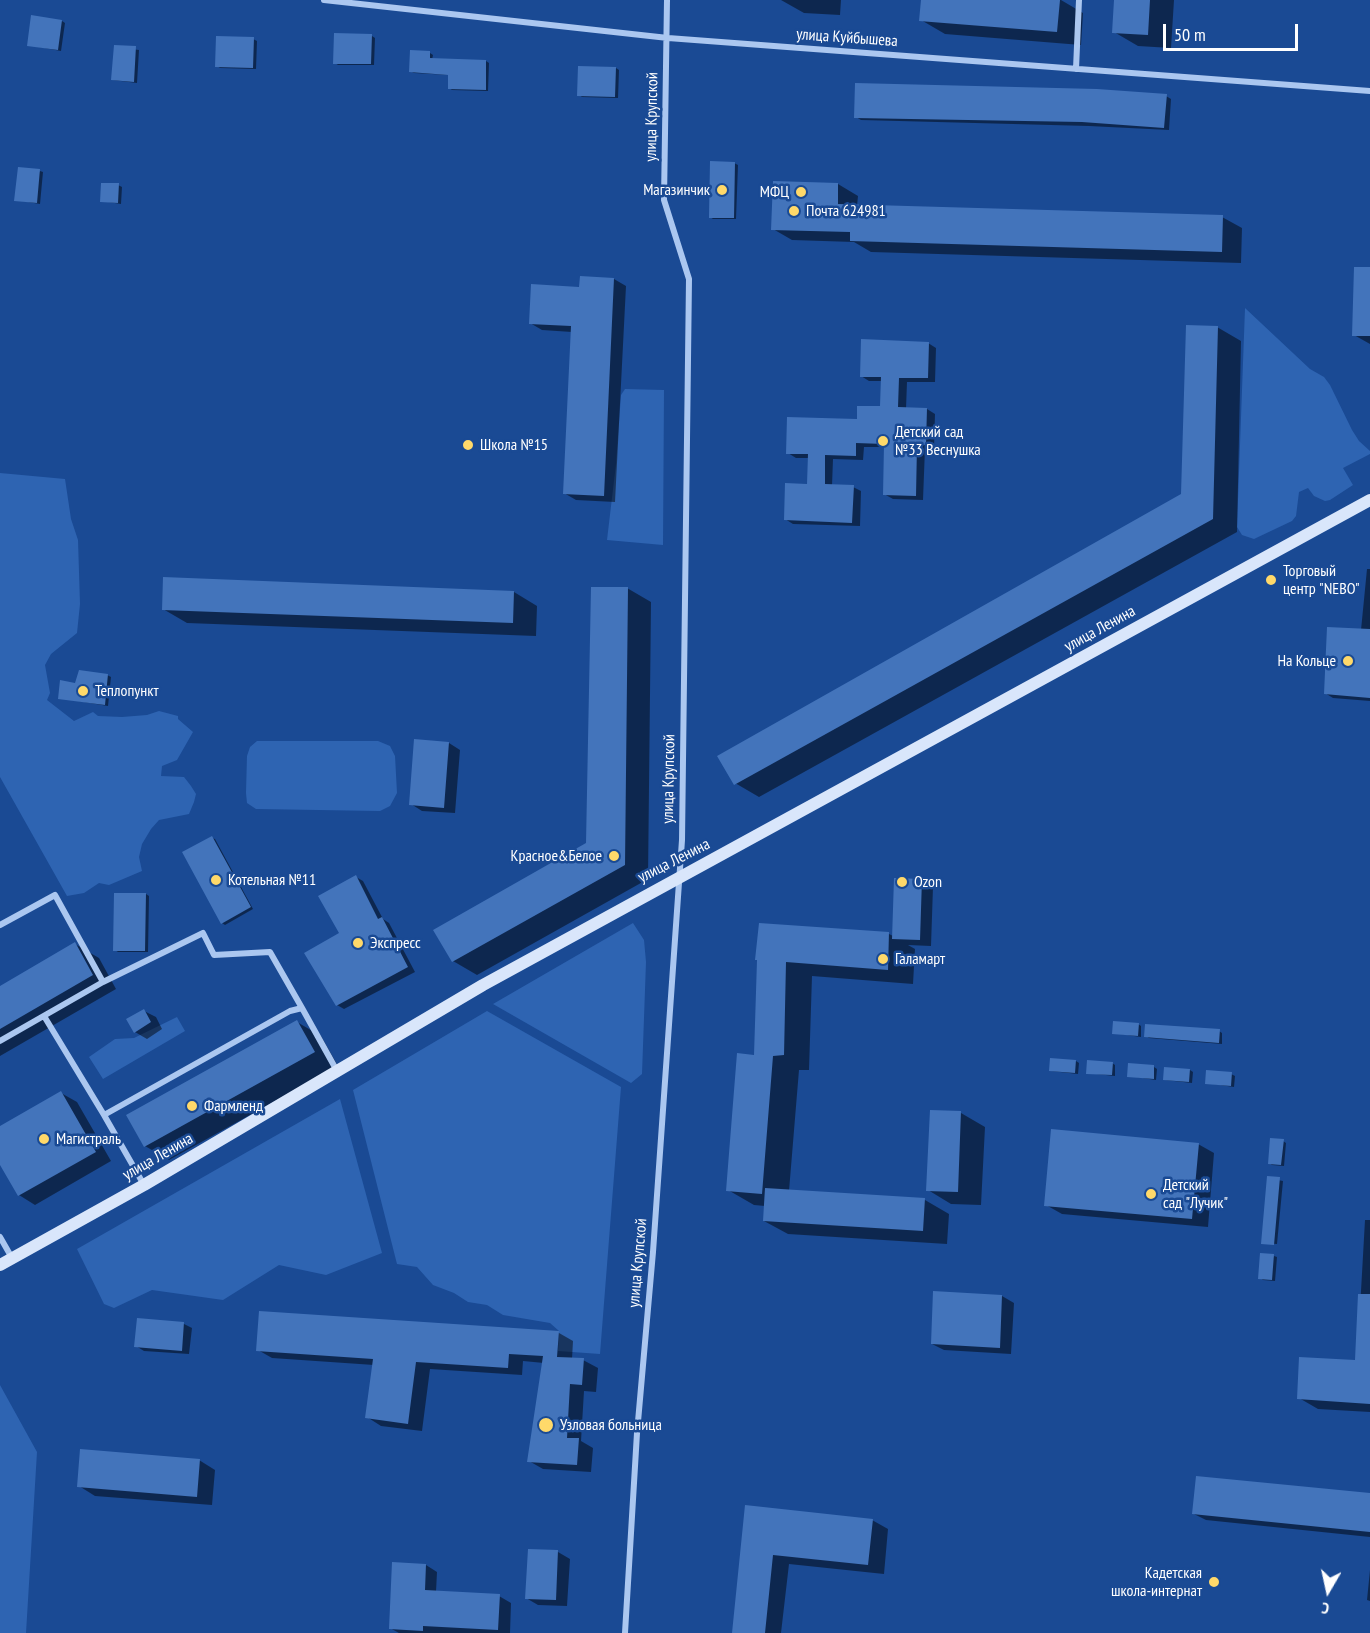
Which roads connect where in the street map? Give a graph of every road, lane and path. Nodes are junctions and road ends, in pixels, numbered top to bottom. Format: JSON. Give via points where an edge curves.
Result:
{"nodes":[{"id":1,"x":324,"y":0,"type":"edge"},
{"id":2,"x":667,"y":0,"type":"edge"},
{"id":3,"x":1079,"y":0,"type":"edge"},
{"id":4,"x":668,"y":38,"type":"junction"},
{"id":5,"x":1076,"y":69,"type":"junction"},
{"id":6,"x":1370,"y":91,"type":"edge"},
{"id":7,"x":1370,"y":500,"type":"edge"},
{"id":8,"x":678,"y":879,"type":"junction"},
{"id":9,"x":0,"y":925,"type":"edge"},
{"id":10,"x":103,"y":982,"type":"junction"},
{"id":11,"x":302,"y":1008,"type":"junction"},
{"id":12,"x":44,"y":1016,"type":"junction"},
{"id":13,"x":0,"y":1041,"type":"edge"},
{"id":14,"x":337,"y":1072,"type":"junction"},
{"id":15,"x":104,"y":1115,"type":"junction"},
{"id":16,"x":144,"y":1185,"type":"junction"},
{"id":17,"x":0,"y":1237,"type":"edge"},
{"id":18,"x":12,"y":1258,"type":"junction"},
{"id":19,"x":0,"y":1265,"type":"edge"},
{"id":20,"x":625,"y":1633,"type":"edge"}],
"edges":[{"from":1,"to":4,"type":"street","name":"улица Куйбышева"},
{"from":2,"to":4,"type":"street","name":"улица Крупской"},
{"from":3,"to":5,"type":"street"},
{"from":4,"to":5,"type":"street","name":"улица Куйбышева"},
{"from":4,"to":8,"type":"street","name":"улица Крупской","via":[[664,200],[689,279],[682,840]]},
{"from":5,"to":6,"type":"street","name":"улица Куйбышева"},
{"from":7,"to":8,"type":"street","name":"улица Ленина"},
{"from":8,"to":14,"type":"street","name":"улица Ленина","via":[[483,985]]},
{"from":8,"to":20,"type":"street","name":"улица Крупской"},
{"from":9,"to":10,"type":"street","via":[[55,895]]},
{"from":10,"to":11,"type":"street","via":[[203,933],[214,955],[270,952]]},
{"from":10,"to":12,"type":"street"},
{"from":11,"to":14,"type":"street"},
{"from":11,"to":15,"type":"street","via":[[290,1011]]},
{"from":12,"to":13,"type":"street"},
{"from":12,"to":15,"type":"street"},
{"from":14,"to":16,"type":"street","name":"улица Ленина"},
{"from":15,"to":16,"type":"street"},
{"from":16,"to":18,"type":"street","name":"улица Ленина"},
{"from":17,"to":18,"type":"street"},
{"from":18,"to":19,"type":"street","name":"улица Ленина"}]}
